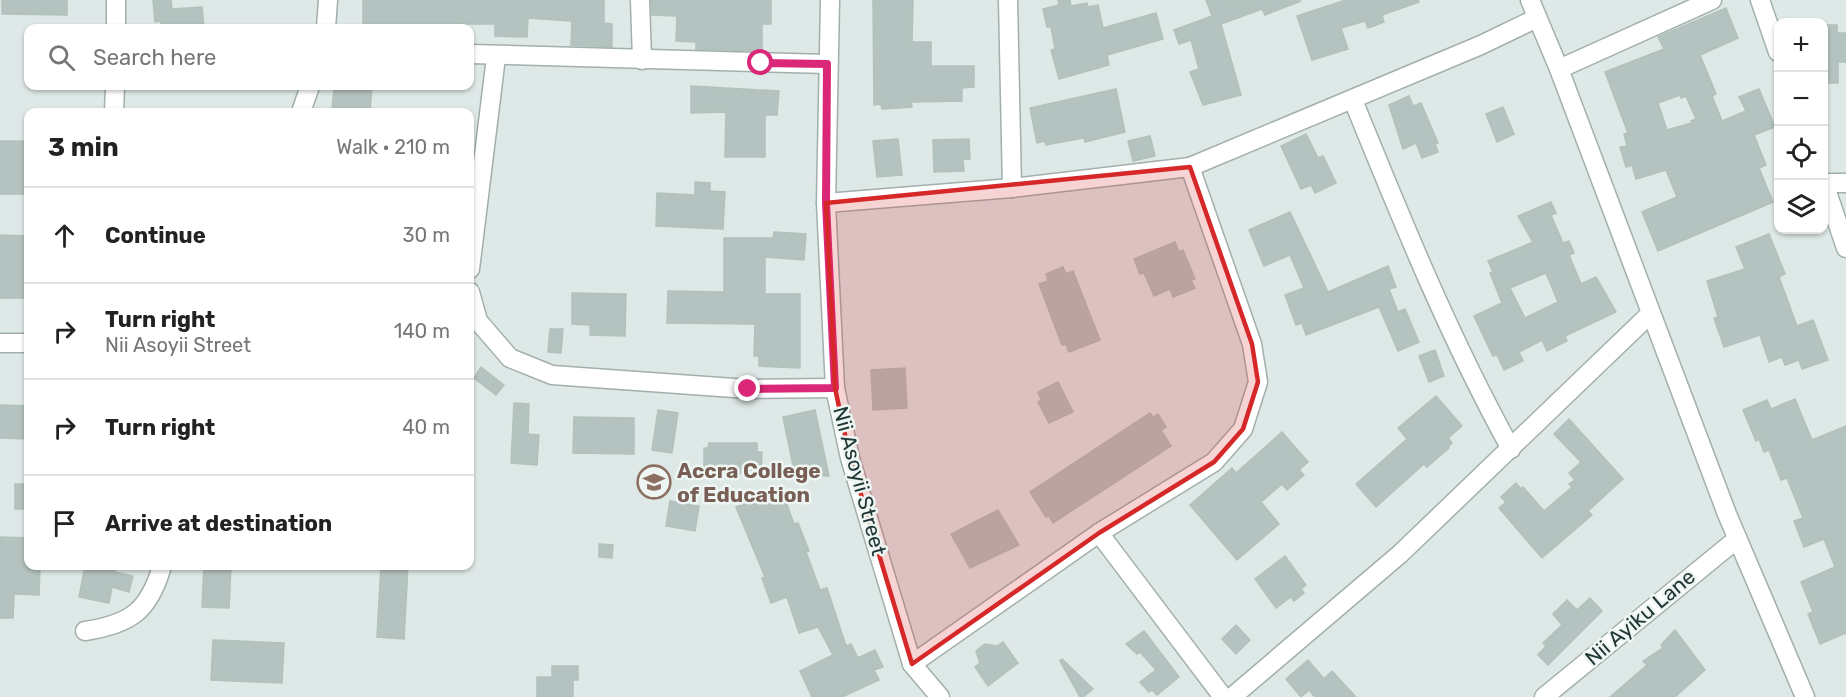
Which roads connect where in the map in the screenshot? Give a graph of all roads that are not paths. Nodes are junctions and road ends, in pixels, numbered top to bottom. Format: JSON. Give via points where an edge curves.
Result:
{"nodes":[{"id":1,"x":117,"y":0,"type":"edge"},
{"id":2,"x":327,"y":0,"type":"edge"},
{"id":3,"x":640,"y":0,"type":"edge"},
{"id":4,"x":830,"y":0,"type":"edge"},
{"id":5,"x":1008,"y":0,"type":"edge"},
{"id":6,"x":1530,"y":0,"type":"edge"},
{"id":7,"x":1712,"y":0,"type":"edge"},
{"id":8,"x":1760,"y":0,"type":"edge"},
{"id":9,"x":1537,"y":18,"type":"junction"},
{"id":10,"x":116,"y":24,"type":"edge"},
{"id":11,"x":326,"y":24,"type":"edge"},
{"id":12,"x":1774,"y":38,"type":"edge"},
{"id":13,"x":474,"y":54,"type":"edge"},
{"id":14,"x":496,"y":57,"type":"junction"},
{"id":15,"x":642,"y":60,"type":"junction"},
{"id":16,"x":827,"y":64,"type":"junction"},
{"id":17,"x":1559,"y":69,"type":"junction"},
{"id":18,"x":115,"y":90,"type":"edge"},
{"id":19,"x":309,"y":90,"type":"edge"},
{"id":20,"x":1353,"y":100,"type":"junction"},
{"id":21,"x":114,"y":108,"type":"edge"},
{"id":22,"x":302,"y":108,"type":"edge"},
{"id":23,"x":1190,"y":167,"type":"junction"},
{"id":24,"x":1828,"y":183,"type":"edge"},
{"id":25,"x":1846,"y":183,"type":"edge"},
{"id":26,"x":1012,"y":188,"type":"junction"},
{"id":27,"x":1828,"y":195,"type":"edge"},
{"id":28,"x":826,"y":203,"type":"junction"},
{"id":29,"x":474,"y":236,"type":"edge"},
{"id":30,"x":1846,"y":249,"type":"edge"},
{"id":31,"x":474,"y":306,"type":"edge"},
{"id":32,"x":1649,"y":315,"type":"junction"},
{"id":33,"x":0,"y":343,"type":"edge"},
{"id":34,"x":24,"y":343,"type":"edge"},
{"id":35,"x":835,"y":388,"type":"junction"},
{"id":36,"x":1511,"y":449,"type":"junction"},
{"id":37,"x":1099,"y":533,"type":"junction"},
{"id":38,"x":1737,"y":539,"type":"junction"},
{"id":39,"x":161,"y":570,"type":"edge"},
{"id":40,"x":85,"y":631,"type":"dead end"},
{"id":41,"x":912,"y":664,"type":"junction"},
{"id":42,"x":940,"y":697,"type":"edge"},
{"id":43,"x":1222,"y":697,"type":"edge"},
{"id":44,"x":1232,"y":697,"type":"edge"},
{"id":45,"x":1544,"y":697,"type":"edge"},
{"id":46,"x":1805,"y":697,"type":"edge"}],
"edges":[{"from":1,"to":10,"type":"street"},
{"from":2,"to":11,"type":"street"},
{"from":3,"to":15,"type":"street"},
{"from":4,"to":16,"type":"street","name":"Nii Asoyii Street"},
{"from":5,"to":26,"type":"street"},
{"from":6,"to":9,"type":"street"},
{"from":7,"to":17,"type":"street"},
{"from":8,"to":12,"type":"street"},
{"from":9,"to":17,"type":"street"},
{"from":9,"to":20,"type":"street"},
{"from":13,"to":14,"type":"street"},
{"from":14,"to":15,"type":"street"},
{"from":14,"to":29,"type":"street"},
{"from":15,"to":16,"type":"street"},
{"from":16,"to":28,"type":"street","name":"Nii Asoyii Street"},
{"from":17,"to":32,"type":"street"},
{"from":18,"to":21,"type":"street"},
{"from":19,"to":22,"type":"street"},
{"from":20,"to":23,"type":"street"},
{"from":20,"to":36,"type":"street","via":[[1422,269]]},
{"from":23,"to":26,"type":"street"},
{"from":23,"to":37,"type":"street","via":[[1252,344],[1258,382],[1243,429],[1214,462]]},
{"from":24,"to":25,"type":"street"},
{"from":26,"to":28,"type":"street"},
{"from":27,"to":30,"type":"street"},
{"from":28,"to":35,"type":"street","name":"Nii Asoyii Street"},
{"from":31,"to":35,"type":"street","via":[[478,321],[510,358],[552,375],[748,389]]},
{"from":32,"to":36,"type":"street"},
{"from":32,"to":38,"type":"street"},
{"from":33,"to":34,"type":"street"},
{"from":35,"to":41,"type":"street","name":"Nii Asoyii Street","via":[[850,458]]},
{"from":36,"to":44,"type":"street","via":[[1400,554]]},
{"from":37,"to":41,"type":"street"},
{"from":37,"to":43,"type":"street"},
{"from":38,"to":45,"type":"street","name":"Nii Ayiku Lane"},
{"from":38,"to":46,"type":"street"},
{"from":39,"to":40,"type":"street","via":[[155,591],[140,611],[121,623]]},
{"from":41,"to":42,"type":"street","name":"Nii Asoyii Street"}]}
